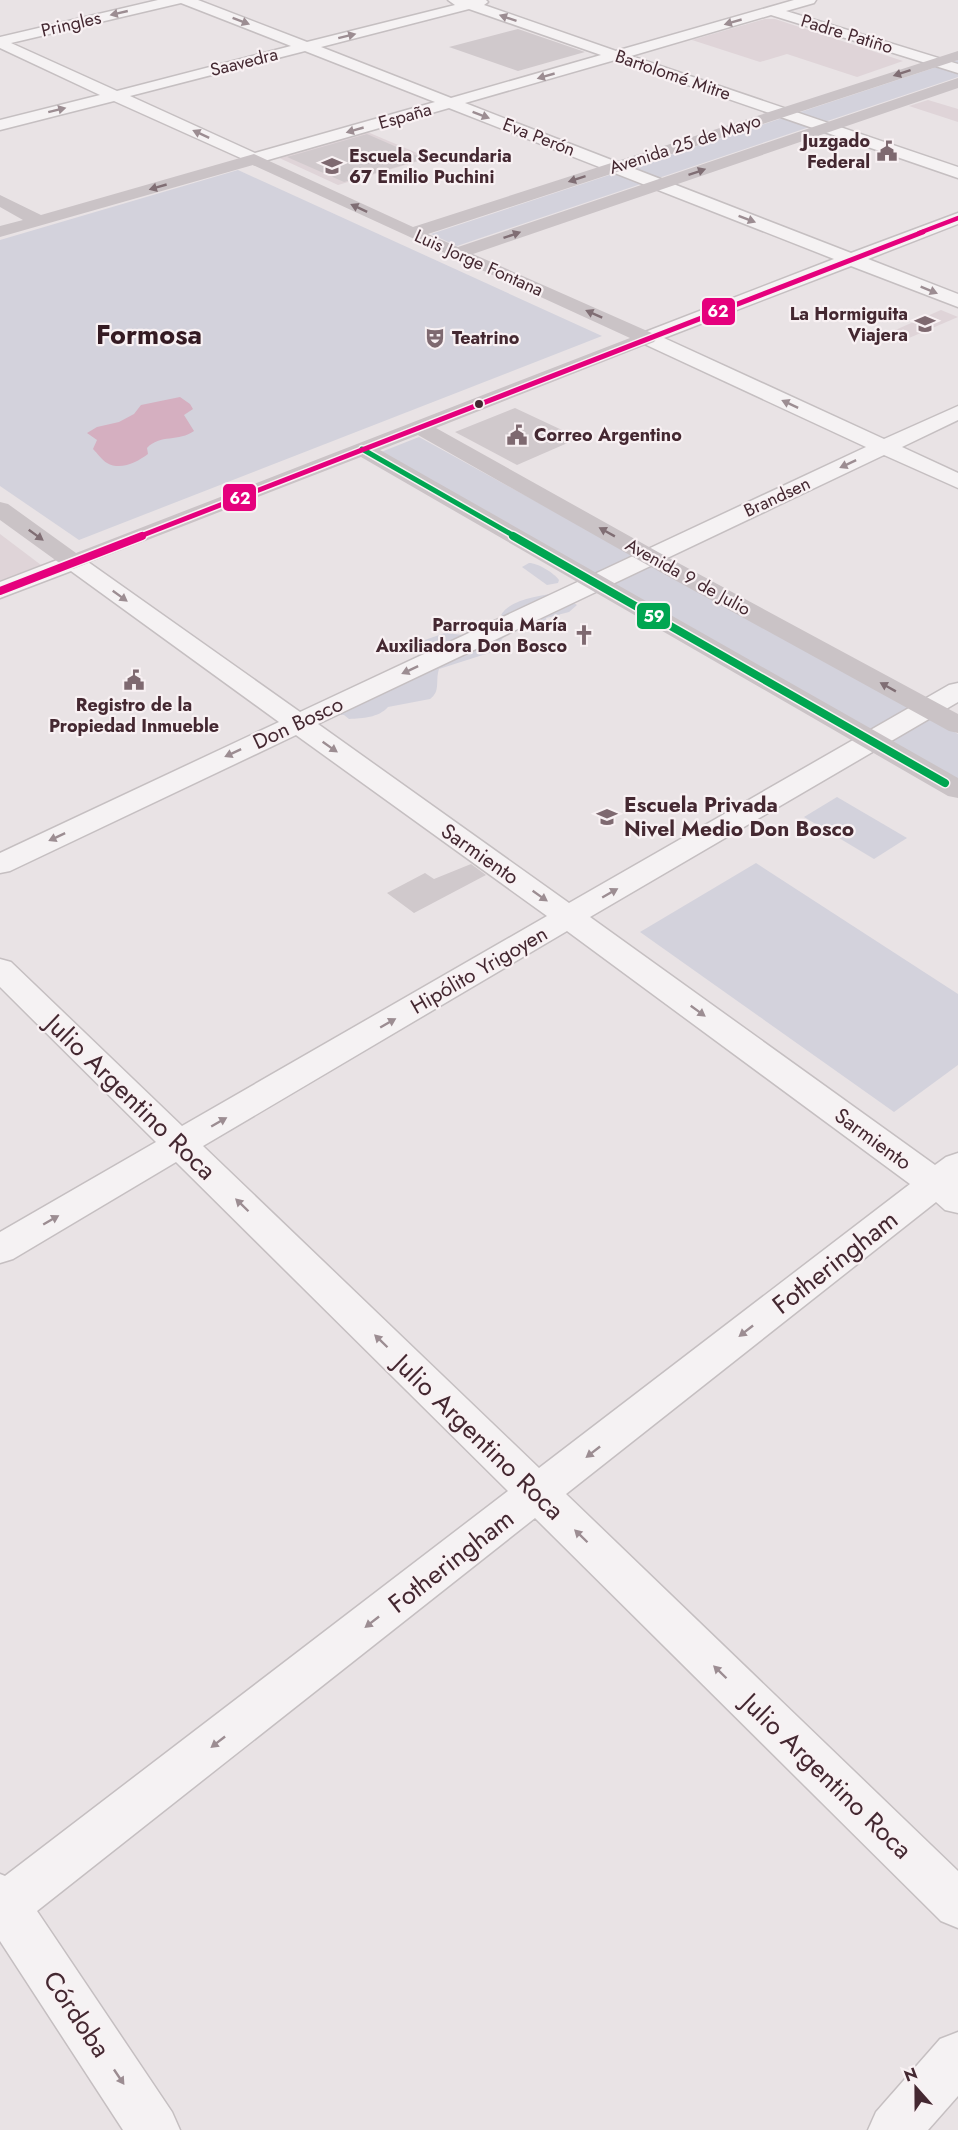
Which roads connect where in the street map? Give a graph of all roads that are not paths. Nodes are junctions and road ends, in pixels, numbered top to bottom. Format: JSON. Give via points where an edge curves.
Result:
{"nodes":[{"id":1,"x":176,"y":0,"type":"edge"},
{"id":2,"x":186,"y":0,"type":"edge"},
{"id":3,"x":489,"y":0,"type":"edge"},
{"id":4,"x":809,"y":0,"type":"edge"},
{"id":5,"x":462,"y":2,"type":"edge"},
{"id":6,"x":745,"y":3,"type":"dead end"},
{"id":7,"x":772,"y":11,"type":"junction"},
{"id":8,"x":0,"y":42,"type":"edge"},
{"id":9,"x":307,"y":47,"type":"junction"},
{"id":10,"x":958,"y":55,"type":"edge"},
{"id":11,"x":617,"y":56,"type":"junction"},
{"id":12,"x":936,"y":62,"type":"junction"},
{"id":13,"x":958,"y":69,"type":"edge"},
{"id":14,"x":958,"y":83,"type":"edge"},
{"id":15,"x":116,"y":95,"type":"junction"},
{"id":16,"x":451,"y":103,"type":"junction"},
{"id":17,"x":782,"y":112,"type":"junction"},
{"id":18,"x":0,"y":125,"type":"edge"},
{"id":19,"x":827,"y":128,"type":"junction"},
{"id":20,"x":254,"y":159,"type":"junction"},
{"id":21,"x":615,"y":167,"type":"junction"},
{"id":22,"x":958,"y":173,"type":"edge"},
{"id":23,"x":659,"y":184,"type":"junction"},
{"id":24,"x":0,"y":200,"type":"edge"},
{"id":25,"x":958,"y":218,"type":"edge"},
{"id":26,"x":39,"y":221,"type":"junction"},
{"id":27,"x":0,"y":232,"type":"edge"},
{"id":28,"x":412,"y":233,"type":"junction"},
{"id":29,"x":457,"y":253,"type":"junction"},
{"id":30,"x":851,"y":259,"type":"junction"},
{"id":31,"x":958,"y":302,"type":"edge"},
{"id":32,"x":647,"y":338,"type":"junction"},
{"id":33,"x":958,"y":412,"type":"edge"},
{"id":34,"x":418,"y":427,"type":"junction"},
{"id":35,"x":884,"y":447,"type":"junction"},
{"id":36,"x":362,"y":449,"type":"junction"},
{"id":37,"x":958,"y":481,"type":"edge"},
{"id":38,"x":0,"y":509,"type":"edge"},
{"id":39,"x":650,"y":557,"type":"junction"},
{"id":40,"x":73,"y":562,"type":"junction"},
{"id":41,"x":596,"y":583,"type":"junction"},
{"id":42,"x":0,"y":591,"type":"edge"},
{"id":43,"x":958,"y":691,"type":"edge"},
{"id":44,"x":928,"y":709,"type":"junction"},
{"id":45,"x":296,"y":723,"type":"junction"},
{"id":46,"x":958,"y":725,"type":"edge"},
{"id":47,"x":870,"y":740,"type":"junction"},
{"id":48,"x":958,"y":790,"type":"edge"},
{"id":49,"x":0,"y":864,"type":"edge"},
{"id":50,"x":569,"y":917,"type":"junction"},
{"id":51,"x":0,"y":969,"type":"edge"},
{"id":52,"x":181,"y":1145,"type":"junction"},
{"id":53,"x":950,"y":1184,"type":"edge"},
{"id":54,"x":0,"y":1249,"type":"edge"},
{"id":55,"x":538,"y":1495,"type":"junction"},
{"id":56,"x":958,"y":1904,"type":"edge"},
{"id":57,"x":2,"y":1905,"type":"edge"},
{"id":58,"x":958,"y":2057,"type":"edge"},
{"id":59,"x":154,"y":2130,"type":"edge"},
{"id":60,"x":894,"y":2130,"type":"edge"}],
"edges":[{"from":1,"to":8,"type":"street","name":"Pringles","one_way":true},
{"from":2,"to":9,"type":"street","name":"Eva Perón","one_way":true},
{"from":3,"to":5,"type":"street","name":"Saavedra"},
{"from":4,"to":7,"type":"street","name":"España"},
{"from":9,"to":5,"type":"street","name":"Saavedra","one_way":true},
{"from":11,"to":5,"type":"street","name":"Bartolomé Mitre","one_way":true},
{"from":6,"to":7,"type":"street","name":"Padre Patiño"},
{"from":7,"to":11,"type":"street","name":"España","one_way":true},
{"from":7,"to":12,"type":"street","name":"Padre Patiño"},
{"from":8,"to":15,"type":"street","name":"Luis Jorge Fontana"},
{"from":9,"to":15,"type":"street","name":"Saavedra"},
{"from":9,"to":16,"type":"street","name":"Eva Perón"},
{"from":10,"to":12,"type":"main road","name":"Avenida 25 de Mayo"},
{"from":11,"to":16,"type":"street","name":"España","one_way":true},
{"from":11,"to":17,"type":"street","name":"Bartolomé Mitre"},
{"from":12,"to":13,"type":"street","name":"Padre Patiño"},
{"from":12,"to":17,"type":"main road","name":"Avenida 25 de Mayo","one_way":true},
{"from":14,"to":19,"type":"main road","name":"Avenida 25 de Mayo"},
{"from":18,"to":15,"type":"street","name":"Saavedra","one_way":true},
{"from":20,"to":15,"type":"street","name":"Luis Jorge Fontana","one_way":true},
{"from":16,"to":20,"type":"street","name":"España","one_way":true},
{"from":16,"to":21,"type":"street","name":"Eva Perón","one_way":true},
{"from":17,"to":19,"type":"street","name":"Bartolomé Mitre"},
{"from":17,"to":21,"type":"main road","name":"Avenida 25 de Mayo"},
{"from":19,"to":22,"type":"street","name":"Bartolomé Mitre"},
{"from":23,"to":19,"type":"main road","name":"Avenida 25 de Mayo","one_way":true},
{"from":20,"to":26,"type":"main road","name":"España","one_way":true},
{"from":28,"to":20,"type":"main road","name":"Luis Jorge Fontana","one_way":true},
{"from":21,"to":23,"type":"street","name":"Eva Perón"},
{"from":21,"to":28,"type":"main road","name":"Avenida 25 de Mayo","one_way":true},
{"from":29,"to":23,"type":"main road","name":"Avenida 25 de Mayo","one_way":true},
{"from":23,"to":30,"type":"street","name":"Eva Perón","one_way":true},
{"from":24,"to":26,"type":"main road"},
{"from":25,"to":30,"type":"street"},
{"from":26,"to":27,"type":"main road","name":"España"},
{"from":28,"to":29,"type":"main road","name":"Luis Jorge Fontana"},
{"from":32,"to":29,"type":"main road","name":"Luis Jorge Fontana","one_way":true},
{"from":30,"to":31,"type":"street","name":"Eva Perón","one_way":true},
{"from":30,"to":32,"type":"street"},
{"from":32,"to":34,"type":"main road"},
{"from":35,"to":32,"type":"street","name":"Luis Jorge Fontana","one_way":true},
{"from":33,"to":35,"type":"street","name":"Brandsen"},
{"from":34,"to":36,"type":"main road"},
{"from":39,"to":34,"type":"main road","name":"Avenida 9 de Julio","one_way":true},
{"from":35,"to":37,"type":"street","name":"Luis Jorge Fontana"},
{"from":35,"to":39,"type":"street","name":"Brandsen","one_way":true},
{"from":36,"to":40,"type":"main road"},
{"from":36,"to":41,"type":"main road"},
{"from":38,"to":40,"type":"main road","name":"Sarmiento","one_way":true},
{"from":39,"to":41,"type":"street","name":"Brandsen"},
{"from":44,"to":39,"type":"main road","name":"Avenida 9 de Julio","one_way":true},
{"from":40,"to":42,"type":"street"},
{"from":40,"to":45,"type":"street","name":"Sarmiento","one_way":true},
{"from":41,"to":45,"type":"street","name":"Don Bosco","one_way":true},
{"from":41,"to":47,"type":"main road"},
{"from":43,"to":44,"type":"street","name":"Hipólito Yrigoyen"},
{"from":44,"to":46,"type":"main road","name":"Avenida 9 de Julio"},
{"from":44,"to":47,"type":"street","name":"Hipólito Yrigoyen"},
{"from":45,"to":49,"type":"street","name":"Don Bosco","one_way":true},
{"from":45,"to":50,"type":"street","name":"Sarmiento","one_way":true},
{"from":47,"to":48,"type":"main road"},
{"from":50,"to":47,"type":"street","name":"Hipólito Yrigoyen","one_way":true},
{"from":52,"to":50,"type":"street","name":"Hipólito Yrigoyen","one_way":true},
{"from":50,"to":53,"type":"street","name":"Sarmiento","one_way":true},
{"from":51,"to":52,"type":"street","name":"Julio Argentino Roca"},
{"from":54,"to":52,"type":"street","name":"Hipólito Yrigoyen","one_way":true},
{"from":55,"to":52,"type":"street","name":"Julio Argentino Roca","one_way":true},
{"from":53,"to":55,"type":"street","name":"Fotheringham","one_way":true},
{"from":56,"to":55,"type":"street","name":"Julio Argentino Roca","one_way":true},
{"from":55,"to":57,"type":"street","name":"Fotheringham","one_way":true},
{"from":57,"to":59,"type":"street","name":"Córdoba","one_way":true},
{"from":58,"to":60,"type":"street"}]}
